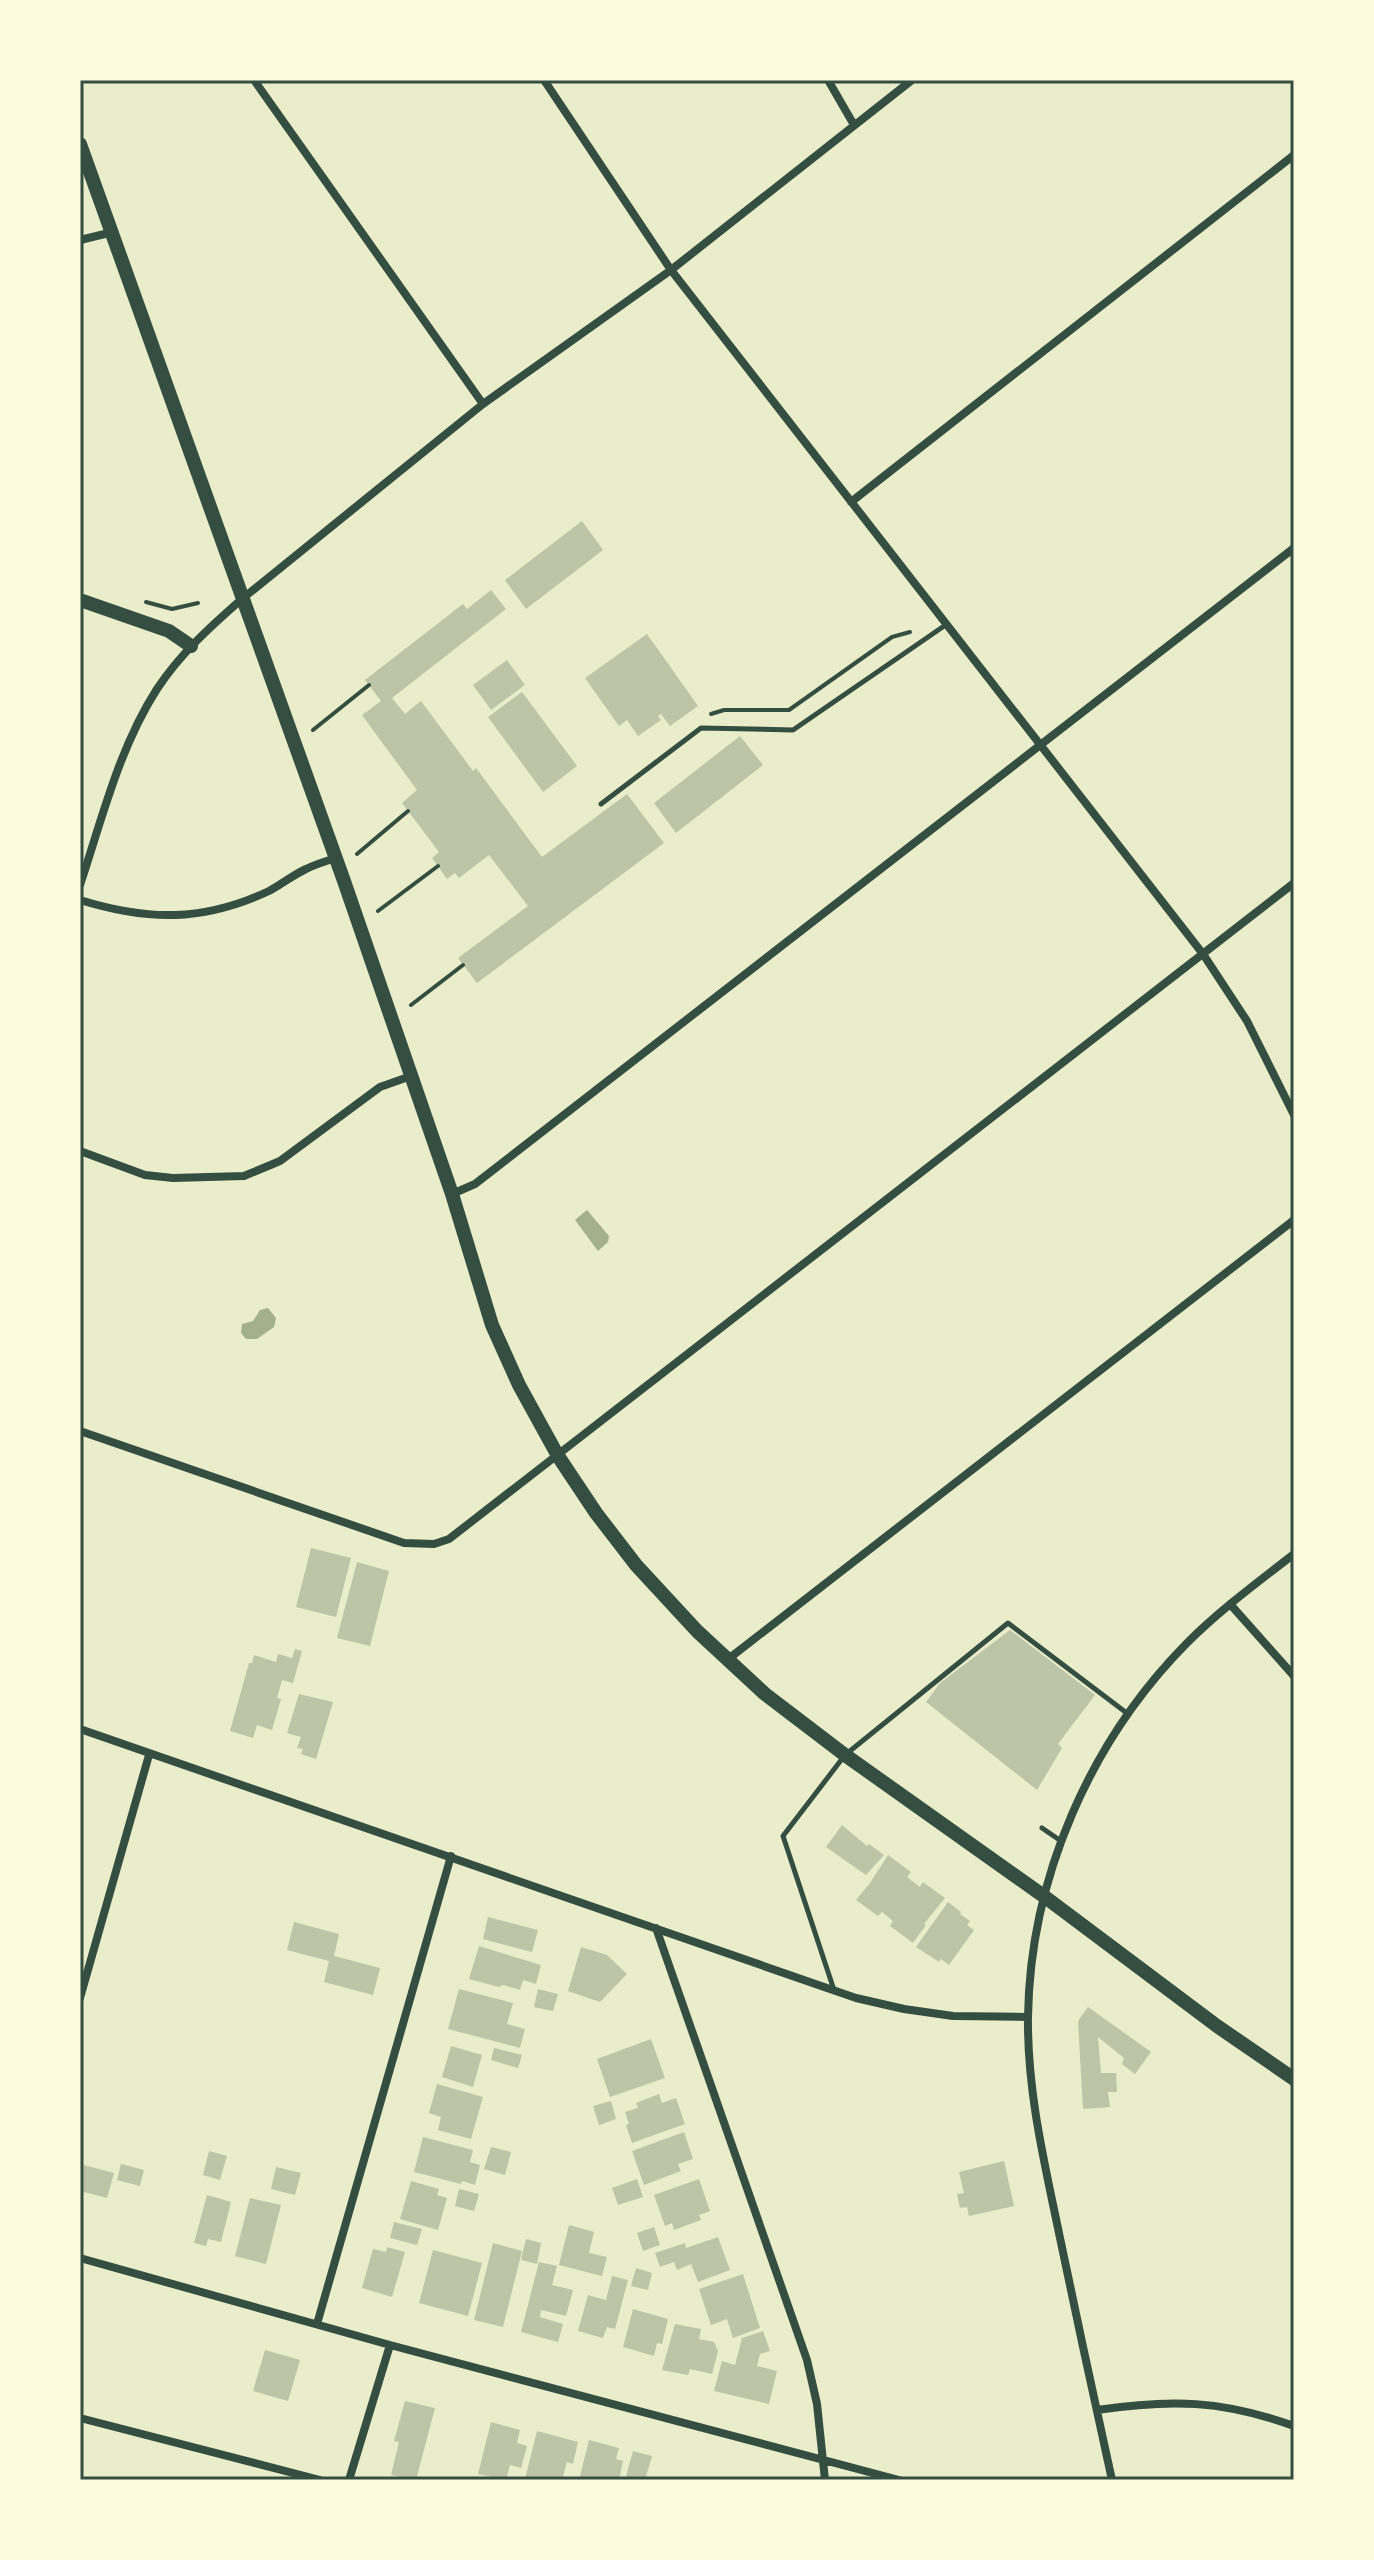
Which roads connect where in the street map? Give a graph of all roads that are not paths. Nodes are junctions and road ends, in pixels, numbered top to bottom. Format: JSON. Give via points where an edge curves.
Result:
{"nodes":[{"id":1,"x":254,"y":80,"type":"edge"},
{"id":2,"x":544,"y":80,"type":"edge"},
{"id":3,"x":828,"y":80,"type":"edge"},
{"id":4,"x":912,"y":80,"type":"edge"},
{"id":5,"x":854,"y":125,"type":"junction"},
{"id":6,"x":80,"y":144,"type":"edge"},
{"id":7,"x":1294,"y":155,"type":"edge"},
{"id":8,"x":113,"y":232,"type":"junction"},
{"id":9,"x":80,"y":240,"type":"edge"},
{"id":10,"x":671,"y":270,"type":"junction"},
{"id":11,"x":483,"y":404,"type":"junction"},
{"id":12,"x":851,"y":502,"type":"junction"},
{"id":13,"x":1294,"y":548,"type":"edge"},
{"id":14,"x":242,"y":599,"type":"junction"},
{"id":15,"x":80,"y":600,"type":"edge"},
{"id":16,"x":947,"y":624,"type":"junction"},
{"id":17,"x":191,"y":646,"type":"junction"},
{"id":18,"x":1041,"y":745,"type":"junction"},
{"id":19,"x":601,"y":804,"type":"dead end"},
{"id":20,"x":336,"y":858,"type":"junction"},
{"id":21,"x":1294,"y":883,"type":"edge"},
{"id":22,"x":80,"y":885,"type":"edge"},
{"id":23,"x":80,"y":900,"type":"edge"},
{"id":24,"x":1203,"y":954,"type":"junction"},
{"id":25,"x":411,"y":1076,"type":"junction"},
{"id":26,"x":1294,"y":1115,"type":"edge"},
{"id":27,"x":80,"y":1151,"type":"edge"},
{"id":28,"x":452,"y":1194,"type":"junction"},
{"id":29,"x":1294,"y":1220,"type":"edge"},
{"id":30,"x":80,"y":1431,"type":"edge"},
{"id":31,"x":558,"y":1456,"type":"junction"},
{"id":32,"x":1294,"y":1554,"type":"edge"},
{"id":33,"x":1230,"y":1604,"type":"junction"},
{"id":34,"x":727,"y":1660,"type":"junction"},
{"id":35,"x":1294,"y":1676,"type":"edge"},
{"id":36,"x":1128,"y":1714,"type":"junction"},
{"id":37,"x":80,"y":1729,"type":"edge"},
{"id":38,"x":149,"y":1755,"type":"junction"},
{"id":39,"x":845,"y":1755,"type":"junction"},
{"id":40,"x":1042,"y":1828,"type":"dead end"},
{"id":41,"x":1062,"y":1842,"type":"junction"},
{"id":42,"x":451,"y":1856,"type":"junction"},
{"id":43,"x":1045,"y":1897,"type":"junction"},
{"id":44,"x":656,"y":1928,"type":"junction"},
{"id":45,"x":834,"y":1991,"type":"junction"},
{"id":46,"x":80,"y":1998,"type":"edge"},
{"id":47,"x":1028,"y":2017,"type":"junction"},
{"id":48,"x":1294,"y":2079,"type":"edge"},
{"id":49,"x":80,"y":2258,"type":"edge"},
{"id":50,"x":317,"y":2324,"type":"junction"},
{"id":51,"x":390,"y":2345,"type":"junction"},
{"id":52,"x":1097,"y":2410,"type":"junction"},
{"id":53,"x":80,"y":2418,"type":"edge"},
{"id":54,"x":1294,"y":2426,"type":"edge"},
{"id":55,"x":824,"y":2459,"type":"junction"},
{"id":56,"x":320,"y":2480,"type":"edge"},
{"id":57,"x":349,"y":2480,"type":"edge"},
{"id":58,"x":825,"y":2480,"type":"edge"},
{"id":59,"x":899,"y":2480,"type":"edge"},
{"id":60,"x":1112,"y":2480,"type":"edge"}],
"edges":[{"from":1,"to":11,"type":"street"},
{"from":2,"to":10,"type":"street"},
{"from":3,"to":5,"type":"street"},
{"from":4,"to":5,"type":"street"},
{"from":5,"to":10,"type":"street"},
{"from":6,"to":8,"type":"street"},
{"from":7,"to":12,"type":"street"},
{"from":8,"to":9,"type":"street"},
{"from":8,"to":14,"type":"street"},
{"from":10,"to":11,"type":"street"},
{"from":10,"to":12,"type":"street"},
{"from":11,"to":14,"type":"street"},
{"from":12,"to":16,"type":"street"},
{"from":13,"to":18,"type":"street"},
{"from":14,"to":17,"type":"street"},
{"from":14,"to":20,"type":"street"},
{"from":15,"to":17,"type":"street","via":[[169,631]]},
{"from":16,"to":18,"type":"street"},
{"from":16,"to":19,"type":"lane","via":[[793,730],[701,728]]},
{"from":17,"to":22,"type":"street","via":[[139,720]]},
{"from":18,"to":24,"type":"street"},
{"from":18,"to":28,"type":"street","via":[[475,1184]]},
{"from":20,"to":23,"type":"street","via":[[271,890],[211,911],[147,915]]},
{"from":20,"to":25,"type":"street"},
{"from":21,"to":24,"type":"street"},
{"from":24,"to":26,"type":"street","via":[[1247,1021]]},
{"from":24,"to":31,"type":"street"},
{"from":25,"to":27,"type":"street","via":[[380,1087],[280,1161],[244,1176],[145,1175]]},
{"from":25,"to":28,"type":"street"},
{"from":28,"to":31,"type":"street","via":[[492,1325]]},
{"from":29,"to":34,"type":"street"},
{"from":30,"to":31,"type":"street","via":[[419,1545],[462,1531]]},
{"from":31,"to":34,"type":"street","via":[[636,1565]]},
{"from":32,"to":33,"type":"street"},
{"from":33,"to":35,"type":"street"},
{"from":33,"to":36,"type":"street","via":[[1188,1642]]},
{"from":34,"to":39,"type":"street"},
{"from":36,"to":39,"type":"lane","via":[[1008,1623]]},
{"from":36,"to":41,"type":"street","via":[[1088,1780]]},
{"from":37,"to":38,"type":"street"},
{"from":38,"to":42,"type":"street"},
{"from":38,"to":46,"type":"street"},
{"from":39,"to":43,"type":"street"},
{"from":39,"to":45,"type":"lane","via":[[783,1836]]},
{"from":40,"to":41,"type":"lane"},
{"from":41,"to":43,"type":"street"},
{"from":42,"to":44,"type":"street"},
{"from":42,"to":50,"type":"street"},
{"from":43,"to":47,"type":"street","via":[[1032,1960]]},
{"from":43,"to":48,"type":"street"},
{"from":44,"to":45,"type":"street"},
{"from":44,"to":55,"type":"street","via":[[807,2360]]},
{"from":45,"to":47,"type":"street","via":[[953,2016]]},
{"from":47,"to":52,"type":"street","via":[[1040,2144]]},
{"from":49,"to":50,"type":"street"},
{"from":50,"to":51,"type":"street"},
{"from":51,"to":55,"type":"street"},
{"from":51,"to":57,"type":"street"},
{"from":52,"to":54,"type":"street","via":[[1172,2401],[1219,2404]]},
{"from":52,"to":60,"type":"street"},
{"from":53,"to":56,"type":"street"},
{"from":55,"to":58,"type":"street"},
{"from":55,"to":59,"type":"street"}]}
